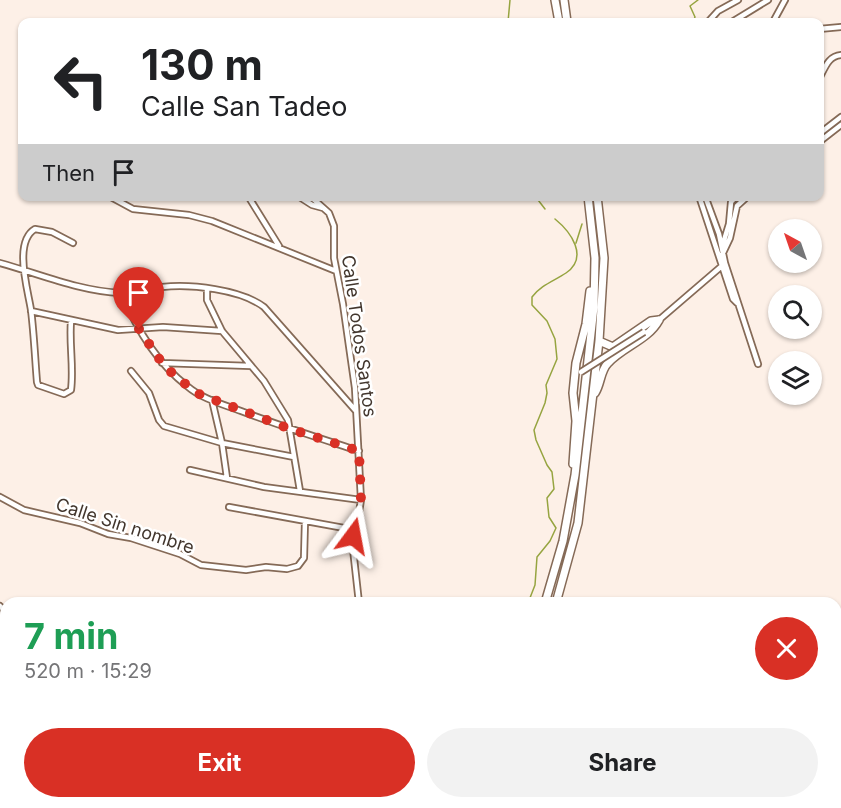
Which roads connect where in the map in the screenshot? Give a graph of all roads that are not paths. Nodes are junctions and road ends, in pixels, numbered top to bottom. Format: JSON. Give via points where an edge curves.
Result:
{"nodes":[{"id":1,"x":555,"y":0,"type":"edge"},
{"id":2,"x":564,"y":0,"type":"edge"},
{"id":3,"x":738,"y":0,"type":"edge"},
{"id":4,"x":768,"y":0,"type":"edge"},
{"id":5,"x":785,"y":0,"type":"edge"},
{"id":6,"x":558,"y":18,"type":"edge"},
{"id":7,"x":566,"y":18,"type":"edge"},
{"id":8,"x":712,"y":18,"type":"edge"},
{"id":9,"x":739,"y":18,"type":"edge"},
{"id":10,"x":775,"y":18,"type":"edge"},
{"id":11,"x":841,"y":27,"type":"edge"},
{"id":12,"x":824,"y":29,"type":"edge"},
{"id":13,"x":841,"y":55,"type":"edge"},
{"id":14,"x":824,"y":71,"type":"edge"},
{"id":15,"x":841,"y":117,"type":"edge"},
{"id":16,"x":841,"y":125,"type":"edge"},
{"id":17,"x":824,"y":130,"type":"edge"},
{"id":18,"x":824,"y":138,"type":"edge"},
{"id":19,"x":118,"y":201,"type":"edge"},
{"id":20,"x":251,"y":201,"type":"edge"},
{"id":21,"x":306,"y":201,"type":"edge"},
{"id":22,"x":316,"y":201,"type":"edge"},
{"id":23,"x":589,"y":201,"type":"edge"},
{"id":24,"x":598,"y":201,"type":"edge"},
{"id":25,"x":701,"y":201,"type":"edge"},
{"id":26,"x":706,"y":201,"type":"edge"},
{"id":27,"x":730,"y":201,"type":"edge"},
{"id":28,"x":732,"y":201,"type":"edge"},
{"id":29,"x":742,"y":201,"type":"edge"},
{"id":30,"x":737,"y":206,"type":"junction"},
{"id":31,"x":325,"y":208,"type":"junction"},
{"id":32,"x":73,"y":243,"type":"dead end"},
{"id":33,"x":279,"y":246,"type":"junction"},
{"id":34,"x":721,"y":252,"type":"junction"},
{"id":35,"x":0,"y":263,"type":"edge"},
{"id":36,"x":723,"y":265,"type":"junction"},
{"id":37,"x":24,"y":269,"type":"junction"},
{"id":38,"x":336,"y":271,"type":"junction"},
{"id":39,"x":595,"y":278,"type":"junction"},
{"id":40,"x":207,"y":289,"type":"junction"},
{"id":41,"x":122,"y":293,"type":"junction"},
{"id":42,"x":31,"y":310,"type":"junction"},
{"id":43,"x":659,"y":320,"type":"junction"},
{"id":44,"x":71,"y":321,"type":"junction"},
{"id":45,"x":139,"y":329,"type":"junction"},
{"id":46,"x":222,"y":331,"type":"junction"},
{"id":47,"x":599,"y":341,"type":"junction"},
{"id":48,"x":162,"y":363,"type":"junction"},
{"id":49,"x":758,"y":364,"type":"dead end"},
{"id":50,"x":251,"y":366,"type":"junction"},
{"id":51,"x":131,"y":371,"type":"dead end"},
{"id":52,"x":578,"y":373,"type":"junction"},
{"id":53,"x":593,"y":395,"type":"junction"},
{"id":54,"x":212,"y":400,"type":"junction"},
{"id":55,"x":356,"y":411,"type":"junction"},
{"id":56,"x":290,"y":429,"type":"junction"},
{"id":57,"x":222,"y":443,"type":"junction"},
{"id":58,"x":359,"y":451,"type":"junction"},
{"id":59,"x":294,"y":457,"type":"junction"},
{"id":60,"x":190,"y":470,"type":"dead end"},
{"id":61,"x":575,"y":476,"type":"junction"},
{"id":62,"x":227,"y":478,"type":"junction"},
{"id":63,"x":300,"y":491,"type":"junction"},
{"id":64,"x":0,"y":497,"type":"edge"},
{"id":65,"x":361,"y":500,"type":"junction"},
{"id":66,"x":229,"y":507,"type":"dead end"},
{"id":67,"x":305,"y":521,"type":"junction"},
{"id":68,"x":355,"y":530,"type":"junction"},
{"id":69,"x":358,"y":597,"type":"edge"},
{"id":70,"x":547,"y":597,"type":"edge"},
{"id":71,"x":558,"y":597,"type":"edge"}],
"edges":[{"from":1,"to":6,"type":"highway"},
{"from":2,"to":7,"type":"highway"},
{"from":3,"to":8,"type":"street"},
{"from":4,"to":9,"type":"street"},
{"from":5,"to":10,"type":"street"},
{"from":11,"to":12,"type":"street"},
{"from":13,"to":14,"type":"street","via":[[832,57]]},
{"from":15,"to":17,"type":"street"},
{"from":16,"to":18,"type":"street"},
{"from":19,"to":33,"type":"street","via":[[133,209],[212,221]]},
{"from":20,"to":33,"type":"street"},
{"from":21,"to":31,"type":"street"},
{"from":22,"to":31,"type":"street"},
{"from":23,"to":39,"type":"highway"},
{"from":24,"to":47,"type":"highway","via":[[604,258]]},
{"from":25,"to":34,"type":"street"},
{"from":26,"to":34,"type":"street"},
{"from":27,"to":34,"type":"street","via":[[729,224]]},
{"from":28,"to":30,"type":"street"},
{"from":29,"to":30,"type":"street"},
{"from":30,"to":34,"type":"street","via":[[730,238]]},
{"from":31,"to":38,"type":"street","name":"Calle Todos Santos","via":[[334,226]]},
{"from":32,"to":37,"type":"street","via":[[52,232],[31,231],[25,247]]},
{"from":33,"to":38,"type":"street"},
{"from":34,"to":36,"type":"street"},
{"from":35,"to":37,"type":"street"},
{"from":36,"to":43,"type":"street"},
{"from":36,"to":49,"type":"street"},
{"from":37,"to":41,"type":"street","via":[[56,281]]},
{"from":37,"to":42,"type":"street"},
{"from":38,"to":55,"type":"street","name":"Calle Todos Santos"},
{"from":39,"to":52,"type":"highway","via":[[576,363]]},
{"from":39,"to":61,"type":"highway"},
{"from":40,"to":41,"type":"street","via":[[167,286]]},
{"from":40,"to":46,"type":"street","via":[[207,300]]},
{"from":40,"to":55,"type":"street","via":[[255,300],[264,307]]},
{"from":41,"to":45,"type":"street"},
{"from":42,"to":44,"type":"street"},
{"from":42,"to":44,"type":"street","via":[[38,385],[64,394],[71,390],[73,375]]},
{"from":43,"to":47,"type":"highway","via":[[651,321],[613,346]]},
{"from":43,"to":52,"type":"street","bridge":true},
{"from":43,"to":53,"type":"highway","via":[[653,330],[609,362]]},
{"from":44,"to":45,"type":"street","via":[[118,330]]},
{"from":45,"to":46,"type":"street"},
{"from":45,"to":48,"type":"street"},
{"from":46,"to":50,"type":"street"},
{"from":47,"to":53,"type":"highway"},
{"from":48,"to":50,"type":"street"},
{"from":48,"to":54,"type":"street","via":[[188,387]]},
{"from":50,"to":56,"type":"street","via":[[273,395]]},
{"from":51,"to":57,"type":"street","via":[[149,393],[164,426]]},
{"from":52,"to":61,"type":"highway","via":[[573,393]]},
{"from":53,"to":71,"type":"highway","via":[[578,523]]},
{"from":54,"to":56,"type":"street"},
{"from":54,"to":57,"type":"street"},
{"from":55,"to":58,"type":"street","name":"Calle Todos Santos"},
{"from":56,"to":58,"type":"street"},
{"from":56,"to":59,"type":"street"},
{"from":57,"to":59,"type":"street"},
{"from":57,"to":62,"type":"street"},
{"from":58,"to":65,"type":"street","name":"Calle Todos Santos"},
{"from":59,"to":63,"type":"street"},
{"from":60,"to":62,"type":"street"},
{"from":61,"to":70,"type":"highway"},
{"from":62,"to":63,"type":"street"},
{"from":63,"to":65,"type":"street"},
{"from":64,"to":67,"type":"street","name":"Calle Sin nombre","via":[[24,510],[140,540],[201,565],[246,570],[298,566],[304,558]]},
{"from":65,"to":68,"type":"street","name":"Calle Todos Santos"},
{"from":66,"to":67,"type":"street"},
{"from":67,"to":68,"type":"street"},
{"from":68,"to":69,"type":"street","name":"Calle Todos Santos"}]}
